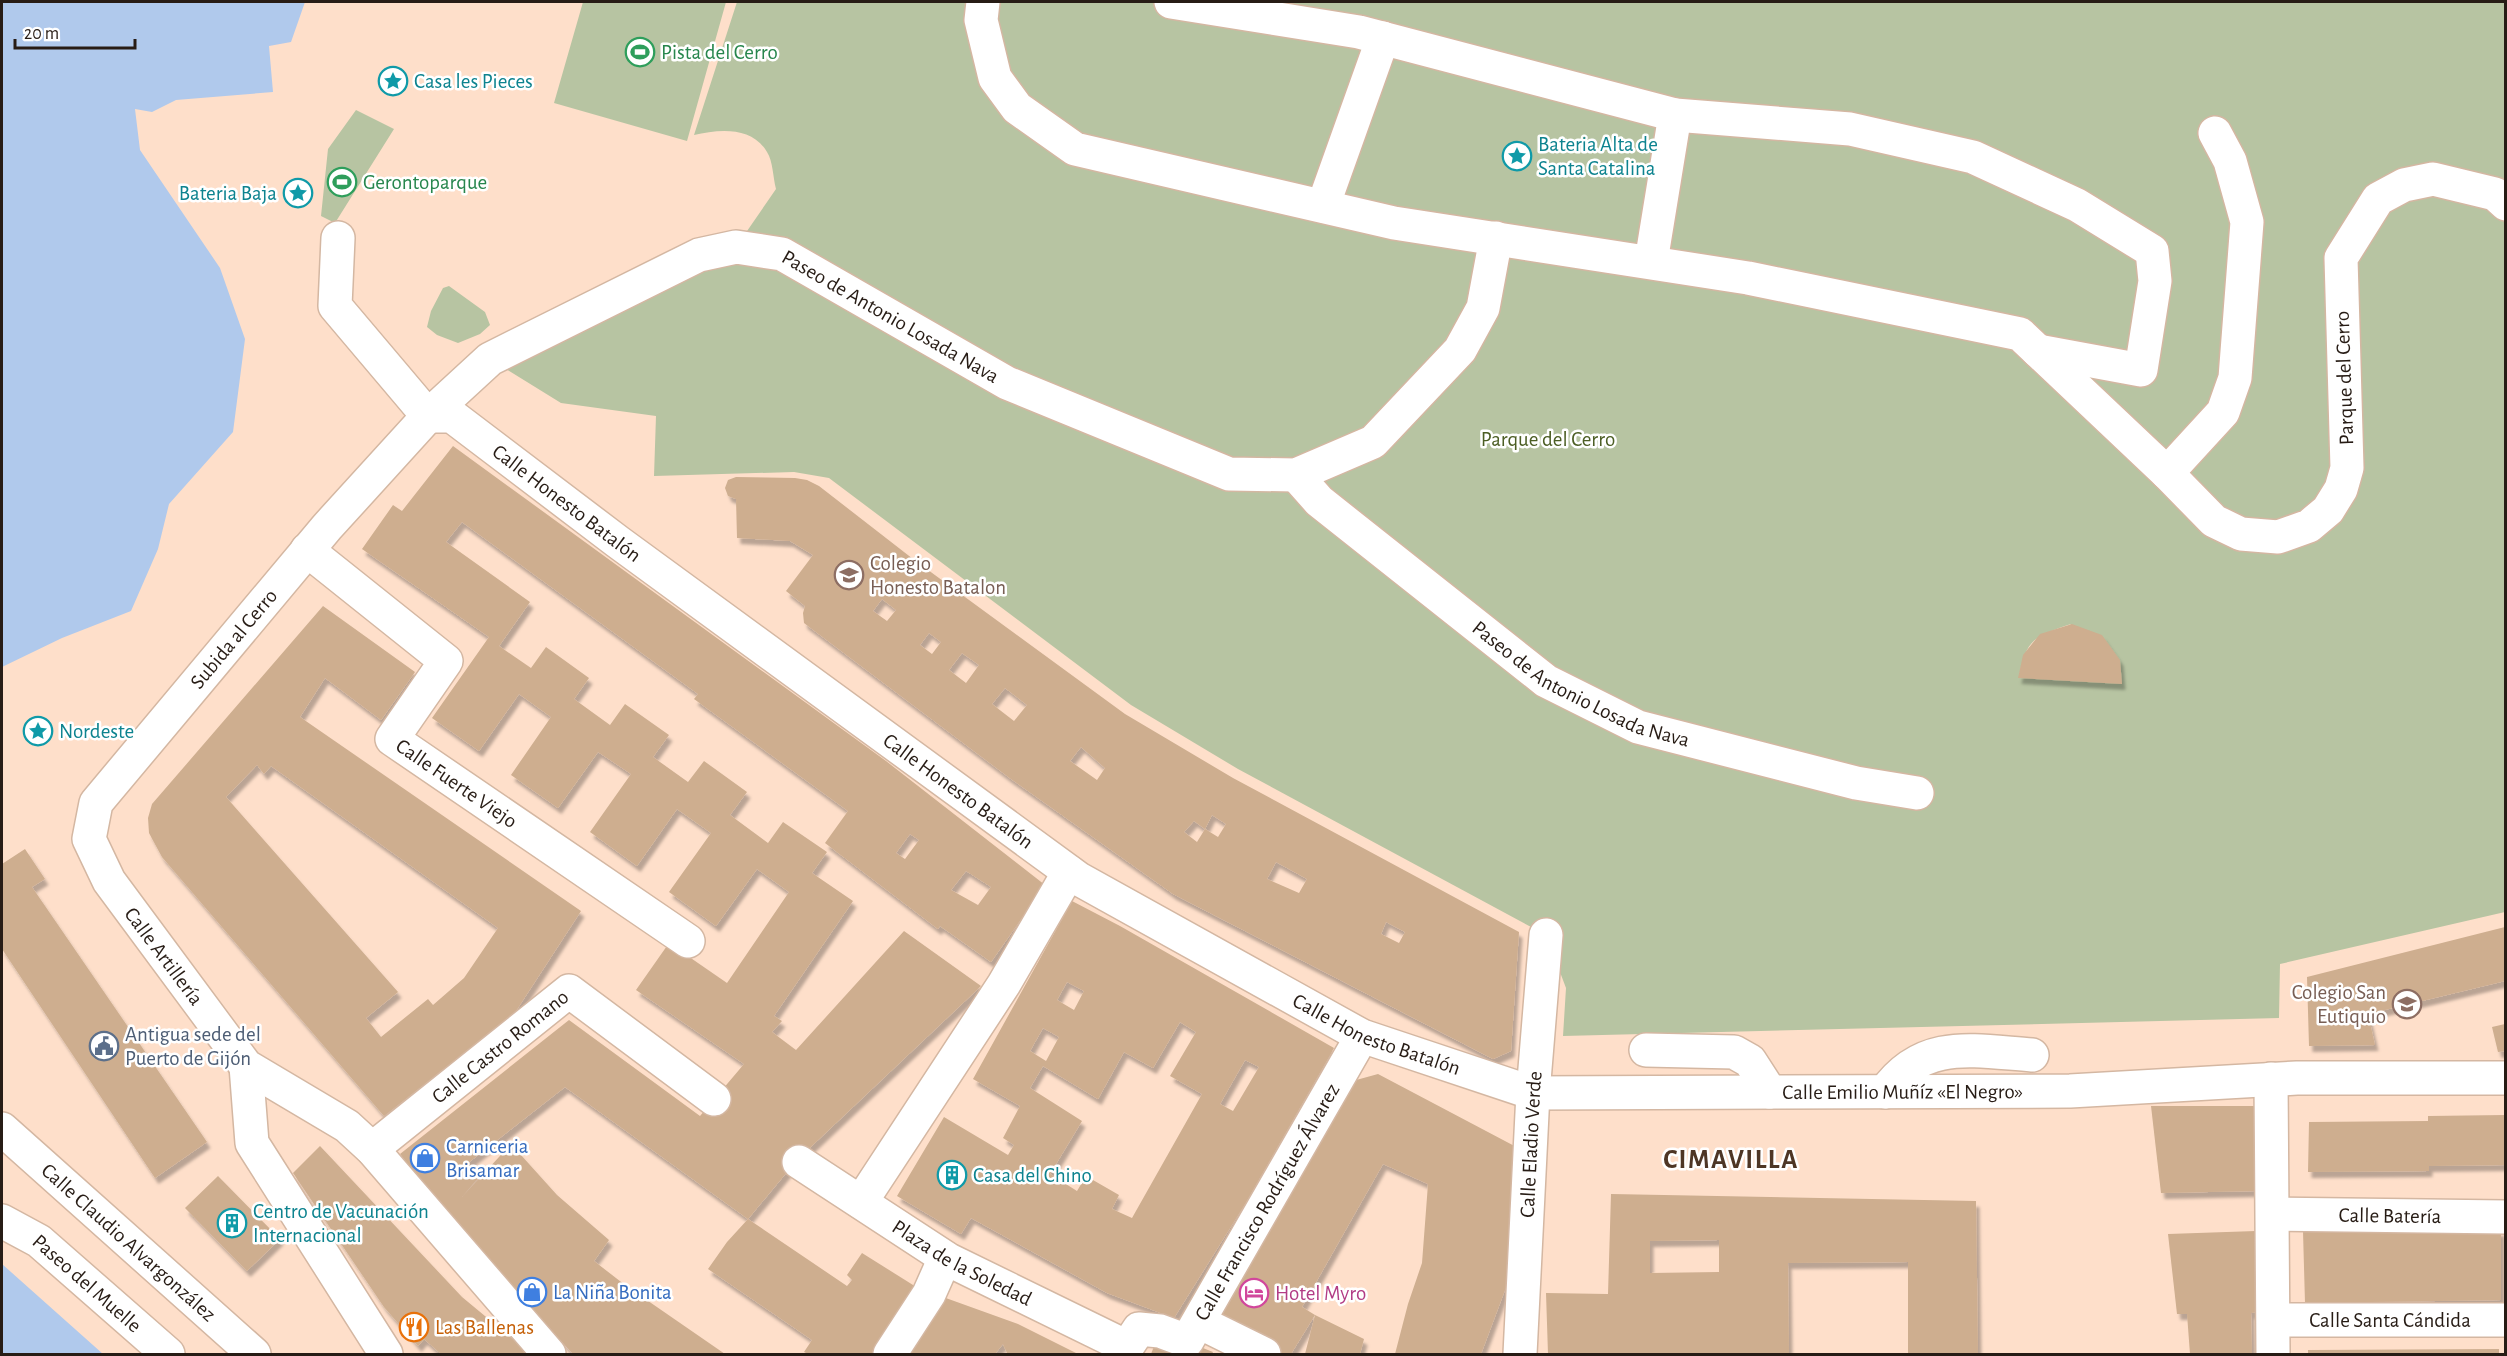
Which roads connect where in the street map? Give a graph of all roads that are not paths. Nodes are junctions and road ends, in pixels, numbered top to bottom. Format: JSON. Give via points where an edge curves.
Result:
{"nodes":[{"id":1,"x":983,"y":2,"type":"edge"},
{"id":2,"x":1171,"y":2,"type":"edge"},
{"id":3,"x":1383,"y":38,"type":"junction"},
{"id":4,"x":1675,"y":116,"type":"junction"},
{"id":5,"x":2215,"y":133,"type":"dead end"},
{"id":6,"x":2505,"y":204,"type":"edge"},
{"id":7,"x":1323,"y":206,"type":"junction"},
{"id":8,"x":338,"y":238,"type":"dead end"},
{"id":9,"x":1496,"y":238,"type":"junction"},
{"id":10,"x":1651,"y":262,"type":"junction"},
{"id":11,"x":2038,"y":351,"type":"junction"},
{"id":12,"x":428,"y":416,"type":"junction"},
{"id":13,"x":2167,"y":473,"type":"junction"},
{"id":14,"x":1296,"y":475,"type":"junction"},
{"id":15,"x":308,"y":550,"type":"junction"},
{"id":16,"x":1917,"y":793,"type":"dead end"},
{"id":17,"x":1069,"y":872,"type":"junction"},
{"id":18,"x":108,"y":881,"type":"joint"},
{"id":19,"x":1546,"y":935,"type":"dead end"},
{"id":20,"x":688,"y":941,"type":"dead end"},
{"id":21,"x":1362,"y":1036,"type":"junction"},
{"id":22,"x":1646,"y":1050,"type":"dead end"},
{"id":23,"x":2032,"y":1055,"type":"dead end"},
{"id":24,"x":246,"y":1066,"type":"junction"},
{"id":25,"x":2505,"y":1078,"type":"edge"},
{"id":26,"x":2271,"y":1079,"type":"junction"},
{"id":27,"x":1770,"y":1092,"type":"junction"},
{"id":28,"x":1886,"y":1092,"type":"junction"},
{"id":29,"x":1533,"y":1093,"type":"junction"},
{"id":30,"x":714,"y":1099,"type":"dead end"},
{"id":31,"x":2,"y":1129,"type":"edge"},
{"id":32,"x":372,"y":1149,"type":"junction"},
{"id":33,"x":799,"y":1162,"type":"dead end"},
{"id":34,"x":861,"y":1202,"type":"junction"},
{"id":35,"x":2273,"y":1214,"type":"junction"},
{"id":36,"x":2505,"y":1217,"type":"edge"},
{"id":37,"x":2,"y":1221,"type":"edge"},
{"id":38,"x":945,"y":1258,"type":"junction"},
{"id":39,"x":2274,"y":1320,"type":"junction"},
{"id":40,"x":2505,"y":1320,"type":"edge"},
{"id":41,"x":1198,"y":1322,"type":"junction"},
{"id":42,"x":1127,"y":1351,"type":"edge"},
{"id":43,"x":388,"y":1353,"type":"edge"},
{"id":44,"x":168,"y":1354,"type":"edge"},
{"id":45,"x":254,"y":1354,"type":"edge"},
{"id":46,"x":549,"y":1354,"type":"edge"},
{"id":47,"x":890,"y":1354,"type":"edge"},
{"id":48,"x":1264,"y":1354,"type":"edge"},
{"id":49,"x":1520,"y":1354,"type":"edge"},
{"id":50,"x":2273,"y":1354,"type":"edge"}],
"edges":[{"from":1,"to":7,"type":"street","name":"Parque del Cerro","via":[[981,20],[995,78],[1017,108],[1075,149]]},
{"from":2,"to":3,"type":"street"},
{"from":3,"to":4,"type":"street"},
{"from":3,"to":7,"type":"street"},
{"from":4,"to":10,"type":"street"},
{"from":4,"to":11,"type":"street","via":[[1850,129],[1973,157],[2077,205],[2152,251],[2155,281],[2141,370]]},
{"from":5,"to":13,"type":"street","via":[[2230,162],[2247,222],[2235,378],[2223,412]]},
{"from":6,"to":13,"type":"street","name":"Parque del Cerro","via":[[2495,194],[2433,179],[2404,186],[2378,199],[2341,258],[2347,468],[2341,489],[2328,510],[2309,526],[2278,537],[2241,534],[2214,521]]},
{"from":7,"to":9,"type":"street","name":"Parque del Cerro","via":[[1394,223]]},
{"from":8,"to":12,"type":"street","via":[[335,306]]},
{"from":9,"to":10,"type":"street","name":"Parque del Cerro"},
{"from":9,"to":14,"type":"street","name":"Paseo de Antonio Losada Nava","via":[[1483,308],[1460,351],[1373,442]]},
{"from":10,"to":11,"type":"street","name":"Parque del Cerro","via":[[1749,278],[2020,334]]},
{"from":11,"to":13,"type":"street","name":"Parque del Cerro"},
{"from":12,"to":14,"type":"street","name":"Paseo de Antonio Losada Nava","via":[[490,359],[699,255],[736,248],[782,254],[1007,383],[1229,474]]},
{"from":12,"to":15,"type":"street","name":"Subida al Cerro"},
{"from":12,"to":17,"type":"street","name":"Calle Honesto Batalón","via":[[452,416]]},
{"from":14,"to":16,"type":"street","name":"Paseo de Antonio Losada Nava","via":[[1319,501],[1546,681],[1638,727],[1856,783]]},
{"from":15,"to":18,"type":"street","name":"Subida al Cerro","via":[[96,803],[89,839]]},
{"from":15,"to":20,"type":"street","name":"Calle Fuerte Viejo","via":[[446,661],[392,739]]},
{"from":17,"to":21,"type":"street","name":"Calle Honesto Batalón"},
{"from":17,"to":34,"type":"street","via":[[1004,984]]},
{"from":18,"to":24,"type":"street","name":"Calle Artillería"},
{"from":19,"to":29,"type":"street","name":"Calle Eladio Verde"},
{"from":21,"to":29,"type":"street","name":"Calle Honesto Batalón"},
{"from":21,"to":41,"type":"street","name":"Calle Francisco Rodríguez Álvarez"},
{"from":22,"to":27,"type":"street","via":[[1734,1052],[1750,1061]]},
{"from":23,"to":28,"type":"street","via":[[1934,1053],[1911,1064]]},
{"from":24,"to":32,"type":"street","name":"Calle Artillería","via":[[347,1126]]},
{"from":24,"to":43,"type":"street","via":[[252,1143]]},
{"from":25,"to":26,"type":"street","name":"Calle Emilio Muñíz «El Negro»"},
{"from":26,"to":28,"type":"street","name":"Calle Emilio Muñíz «El Negro»","via":[[2070,1091]]},
{"from":26,"to":35,"type":"street"},
{"from":27,"to":28,"type":"street","name":"Calle Emilio Muñíz «El Negro»"},
{"from":27,"to":29,"type":"street","name":"Calle Emilio Muñíz «El Negro»"},
{"from":29,"to":49,"type":"street","name":"Calle Eladio Verde"},
{"from":30,"to":32,"type":"street","name":"Calle Castro Romano","via":[[569,991]]},
{"from":31,"to":45,"type":"street","name":"Calle Claudio Alvargonzález"},
{"from":32,"to":46,"type":"street","name":"Calle Artillería"},
{"from":33,"to":34,"type":"street","name":"Plaza de la Soledad"},
{"from":34,"to":38,"type":"street","name":"Plaza de la Soledad"},
{"from":35,"to":36,"type":"street","name":"Calle Batería"},
{"from":35,"to":39,"type":"street"},
{"from":37,"to":44,"type":"street","name":"Paseo del Muelle","via":[[39,1241]]},
{"from":38,"to":42,"type":"street","name":"Plaza de la Soledad"},
{"from":38,"to":47,"type":"street","via":[[929,1294]]},
{"from":39,"to":40,"type":"street","name":"Calle Santa Cándida"},
{"from":39,"to":50,"type":"street"},
{"from":41,"to":42,"type":"street","name":"Calle Francisco Rodríguez Álvarez","via":[[1187,1341],[1160,1331],[1139,1329]]},
{"from":41,"to":48,"type":"street"}]}
